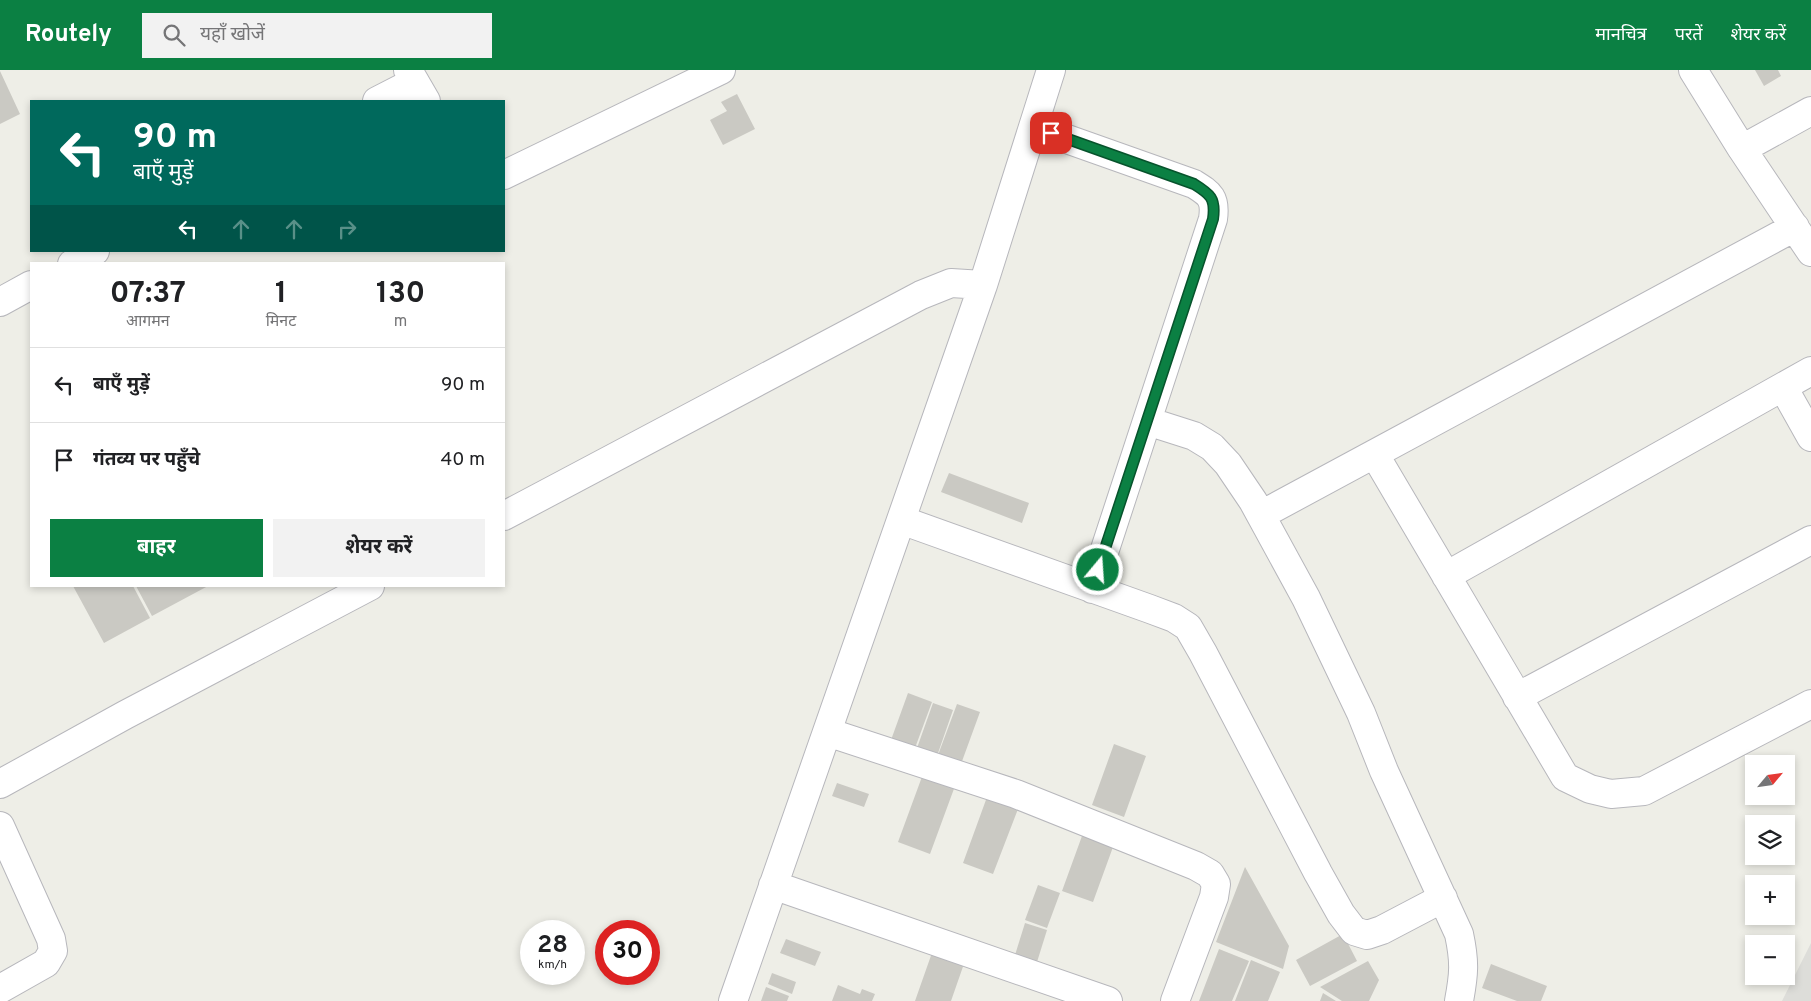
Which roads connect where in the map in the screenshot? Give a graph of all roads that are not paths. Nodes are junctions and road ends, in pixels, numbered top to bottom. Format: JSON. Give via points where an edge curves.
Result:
{"nodes":[{"id":1,"x":721,"y":70,"type":"edge"},
{"id":2,"x":1051,"y":70,"type":"edge"},
{"id":3,"x":1693,"y":70,"type":"edge"},
{"id":4,"x":416,"y":84,"type":"edge"},
{"id":5,"x":379,"y":100,"type":"edge"},
{"id":6,"x":1811,"y":111,"type":"edge"},
{"id":7,"x":1033,"y":127,"type":"junction"},
{"id":8,"x":1742,"y":149,"type":"junction"},
{"id":9,"x":505,"y":175,"type":"edge"},
{"id":10,"x":1795,"y":228,"type":"junction"},
{"id":11,"x":94,"y":252,"type":"edge"},
{"id":12,"x":1811,"y":252,"type":"edge"},
{"id":13,"x":76,"y":262,"type":"edge"},
{"id":14,"x":983,"y":285,"type":"junction"},
{"id":15,"x":30,"y":287,"type":"edge"},
{"id":16,"x":0,"y":302,"type":"edge"},
{"id":17,"x":1811,"y":371,"type":"edge"},
{"id":18,"x":1783,"y":387,"type":"junction"},
{"id":19,"x":1147,"y":421,"type":"junction"},
{"id":20,"x":1811,"y":437,"type":"edge"},
{"id":21,"x":1375,"y":455,"type":"junction"},
{"id":22,"x":505,"y":515,"type":"edge"},
{"id":23,"x":1261,"y":515,"type":"junction"},
{"id":24,"x":901,"y":520,"type":"junction"},
{"id":25,"x":1811,"y":540,"type":"edge"},
{"id":26,"x":1446,"y":576,"type":"junction"},
{"id":27,"x":368,"y":587,"type":"edge"},
{"id":28,"x":1092,"y":588,"type":"junction"},
{"id":29,"x":1517,"y":697,"type":"junction"},
{"id":30,"x":1811,"y":704,"type":"edge"},
{"id":31,"x":827,"y":732,"type":"junction"},
{"id":32,"x":0,"y":784,"type":"edge"},
{"id":33,"x":0,"y":826,"type":"edge"},
{"id":34,"x":773,"y":886,"type":"junction"},
{"id":35,"x":1443,"y":898,"type":"junction"},
{"id":36,"x":0,"y":989,"type":"edge"},
{"id":37,"x":733,"y":1001,"type":"edge"},
{"id":38,"x":1108,"y":1001,"type":"edge"},
{"id":39,"x":1175,"y":1001,"type":"edge"},
{"id":40,"x":1459,"y":1001,"type":"edge"}],
"edges":[{"from":1,"to":9,"type":"street"},
{"from":2,"to":7,"type":"street"},
{"from":3,"to":8,"type":"street"},
{"from":4,"to":5,"type":"street"},
{"from":6,"to":8,"type":"street"},
{"from":7,"to":14,"type":"street"},
{"from":7,"to":19,"type":"street","via":[[1194,184],[1209,194],[1215,206]]},
{"from":8,"to":10,"type":"street"},
{"from":10,"to":12,"type":"street"},
{"from":10,"to":21,"type":"street"},
{"from":11,"to":13,"type":"street"},
{"from":14,"to":22,"type":"street","via":[[951,283],[920,295]]},
{"from":14,"to":24,"type":"street"},
{"from":15,"to":16,"type":"street"},
{"from":17,"to":18,"type":"street"},
{"from":18,"to":20,"type":"street"},
{"from":18,"to":26,"type":"street"},
{"from":19,"to":23,"type":"street","via":[[1194,436],[1212,447],[1228,464]]},
{"from":19,"to":28,"type":"street"},
{"from":21,"to":23,"type":"street"},
{"from":21,"to":26,"type":"street"},
{"from":23,"to":35,"type":"street","via":[[1306,598],[1361,713]]},
{"from":24,"to":28,"type":"street"},
{"from":24,"to":31,"type":"street"},
{"from":25,"to":29,"type":"street"},
{"from":26,"to":29,"type":"street"},
{"from":27,"to":32,"type":"street"},
{"from":28,"to":35,"type":"street","via":[[1174,618],[1188,627],[1318,873],[1354,931],[1367,935],[1382,930]]},
{"from":29,"to":30,"type":"street","via":[[1565,777],[1590,790],[1611,794],[1644,791]]},
{"from":31,"to":34,"type":"street"},
{"from":31,"to":39,"type":"street","via":[[1016,794],[1210,874],[1216,884],[1214,897]]},
{"from":33,"to":36,"type":"street","via":[[54,952],[46,962]]},
{"from":34,"to":37,"type":"street"},
{"from":34,"to":38,"type":"street"},
{"from":35,"to":40,"type":"street","via":[[1459,934],[1463,952],[1464,973]]}]}
